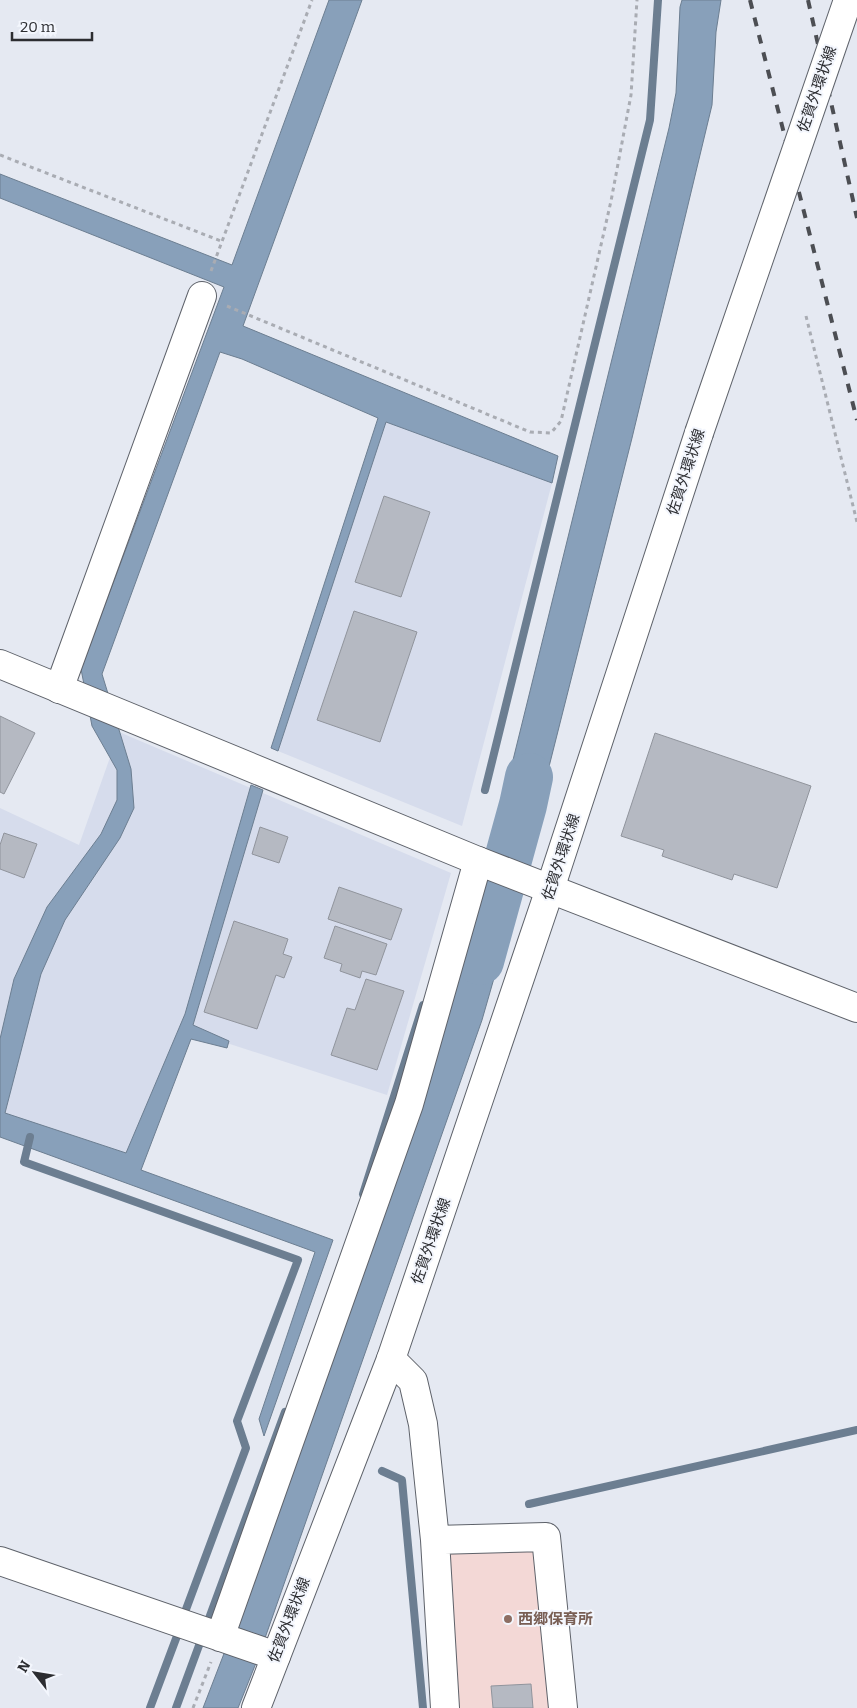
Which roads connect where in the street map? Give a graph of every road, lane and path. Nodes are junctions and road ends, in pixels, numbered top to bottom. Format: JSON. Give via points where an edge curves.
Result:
{"nodes":[{"id":1,"x":312,"y":0,"type":"edge"},
{"id":2,"x":637,"y":0,"type":"edge"},
{"id":3,"x":848,"y":0,"type":"edge"},
{"id":4,"x":0,"y":155,"type":"edge"},
{"id":5,"x":221,"y":241,"type":"junction"},
{"id":6,"x":202,"y":296,"type":"joint"},
{"id":7,"x":806,"y":316,"type":"dead end"},
{"id":8,"x":255,"y":317,"type":"dead end"},
{"id":9,"x":857,"y":522,"type":"edge"},
{"id":10,"x":0,"y":664,"type":"edge"},
{"id":11,"x":69,"y":693,"type":"junction"},
{"id":12,"x":478,"y":861,"type":"junction"},
{"id":13,"x":550,"y":890,"type":"junction"},
{"id":14,"x":857,"y":1008,"type":"edge"},
{"id":15,"x":391,"y":1359,"type":"junction"},
{"id":16,"x":435,"y":1540,"type":"junction"},
{"id":17,"x":0,"y":1561,"type":"edge"},
{"id":18,"x":220,"y":1638,"type":"junction"},
{"id":19,"x":276,"y":1656,"type":"junction"},
{"id":20,"x":193,"y":1708,"type":"edge"},
{"id":21,"x":256,"y":1708,"type":"edge"},
{"id":22,"x":445,"y":1708,"type":"edge"},
{"id":23,"x":563,"y":1708,"type":"edge"}],
"edges":[{"from":1,"to":5,"type":"path"},
{"from":2,"to":8,"type":"path","via":[[631,95],[611,202],[561,421],[551,433],[530,432]]},
{"from":3,"to":13,"type":"street","name":"佐賀外環状線","bridge":true,"via":[[699,433]]},
{"from":4,"to":5,"type":"path"},
{"from":5,"to":6,"type":"path"},
{"from":6,"to":11,"type":"street"},
{"from":7,"to":9,"type":"path"},
{"from":10,"to":11,"type":"street"},
{"from":11,"to":12,"type":"street"},
{"from":12,"to":13,"type":"street"},
{"from":12,"to":18,"type":"street","via":[[409,1104]]},
{"from":13,"to":14,"type":"street"},
{"from":13,"to":15,"type":"street","name":"佐賀外環状線"},
{"from":15,"to":16,"type":"street","via":[[413,1381],[423,1424]]},
{"from":15,"to":19,"type":"street","name":"佐賀外環状線"},
{"from":16,"to":22,"type":"street"},
{"from":16,"to":23,"type":"street","via":[[546,1537]]},
{"from":17,"to":18,"type":"street"},
{"from":18,"to":19,"type":"street"},
{"from":18,"to":20,"type":"path"},
{"from":19,"to":21,"type":"street","name":"佐賀外環状線"}]}
